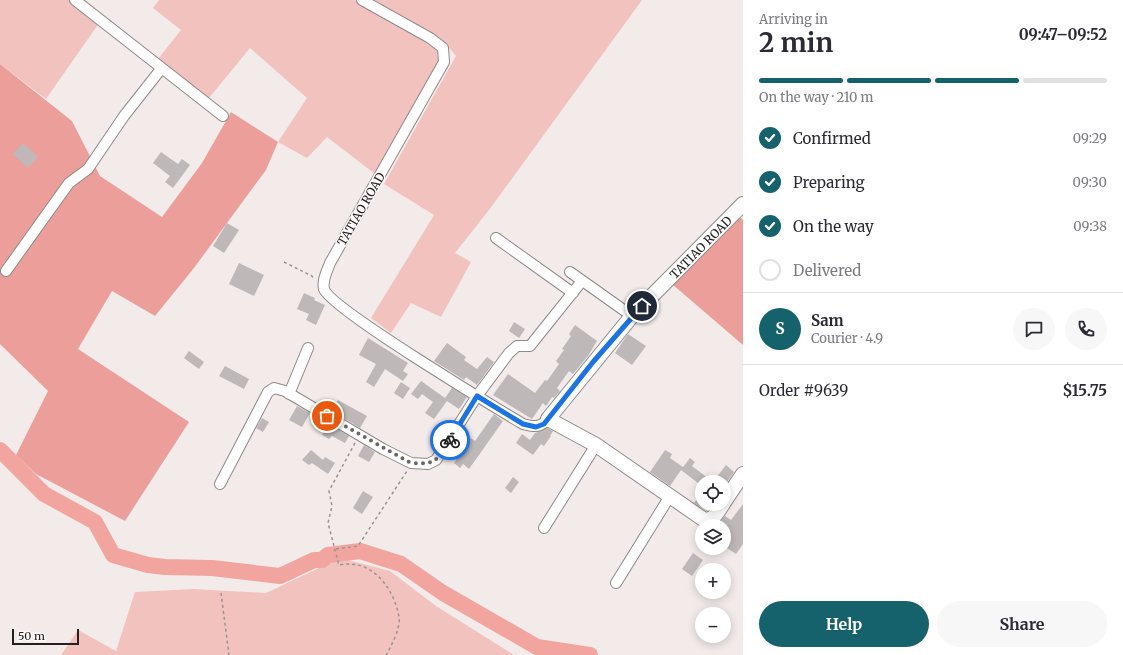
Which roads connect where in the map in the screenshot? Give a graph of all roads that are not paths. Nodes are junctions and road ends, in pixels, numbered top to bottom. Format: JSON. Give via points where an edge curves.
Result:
{"nodes":[{"id":1,"x":75,"y":0,"type":"edge"},
{"id":2,"x":362,"y":0,"type":"edge"},
{"id":3,"x":161,"y":68,"type":"junction"},
{"id":4,"x":223,"y":116,"type":"dead end"},
{"id":5,"x":743,"y":204,"type":"edge"},
{"id":6,"x":496,"y":238,"type":"dead end"},
{"id":7,"x":6,"y":271,"type":"dead end"},
{"id":8,"x":570,"y":272,"type":"dead end"},
{"id":9,"x":582,"y":280,"type":"junction"},
{"id":10,"x":573,"y":293,"type":"junction"},
{"id":11,"x":632,"y":316,"type":"junction"},
{"id":12,"x":308,"y":348,"type":"dead end"},
{"id":13,"x":289,"y":394,"type":"junction"},
{"id":14,"x":477,"y":396,"type":"junction"},
{"id":15,"x":548,"y":418,"type":"junction"},
{"id":16,"x":596,"y":445,"type":"junction"},
{"id":17,"x":743,"y":474,"type":"edge"},
{"id":18,"x":220,"y":484,"type":"dead end"},
{"id":19,"x":731,"y":491,"type":"edge"},
{"id":20,"x":670,"y":496,"type":"junction"},
{"id":21,"x":718,"y":511,"type":"edge"},
{"id":22,"x":544,"y":528,"type":"dead end"},
{"id":23,"x":616,"y":583,"type":"dead end"}],
"edges":[{"from":1,"to":3,"type":"street"},
{"from":2,"to":14,"type":"street","name":"TATIAO ROAD","via":[[430,38],[443,48],[444,62],[330,263],[324,276],[324,290],[340,306]]},
{"from":3,"to":4,"type":"street"},
{"from":3,"to":7,"type":"street","via":[[88,169],[69,182]]},
{"from":5,"to":11,"type":"street","name":"TATIAO ROAD"},
{"from":6,"to":10,"type":"street"},
{"from":8,"to":9,"type":"street"},
{"from":9,"to":10,"type":"street"},
{"from":9,"to":11,"type":"street"},
{"from":10,"to":14,"type":"street","via":[[530,346],[517,346],[509,353]]},
{"from":11,"to":15,"type":"street","name":"TATIAO ROAD"},
{"from":12,"to":13,"type":"street"},
{"from":13,"to":14,"type":"street","via":[[411,463],[428,464],[436,460]]},
{"from":13,"to":18,"type":"street","via":[[274,388],[268,392]]},
{"from":14,"to":15,"type":"street","name":"TATIAO ROAD","via":[[523,424],[536,427],[544,424]]},
{"from":15,"to":16,"type":"street"},
{"from":16,"to":20,"type":"street"},
{"from":16,"to":22,"type":"street"},
{"from":17,"to":19,"type":"street"},
{"from":20,"to":21,"type":"street","via":[[703,519],[713,518]]},
{"from":20,"to":23,"type":"street"}]}
